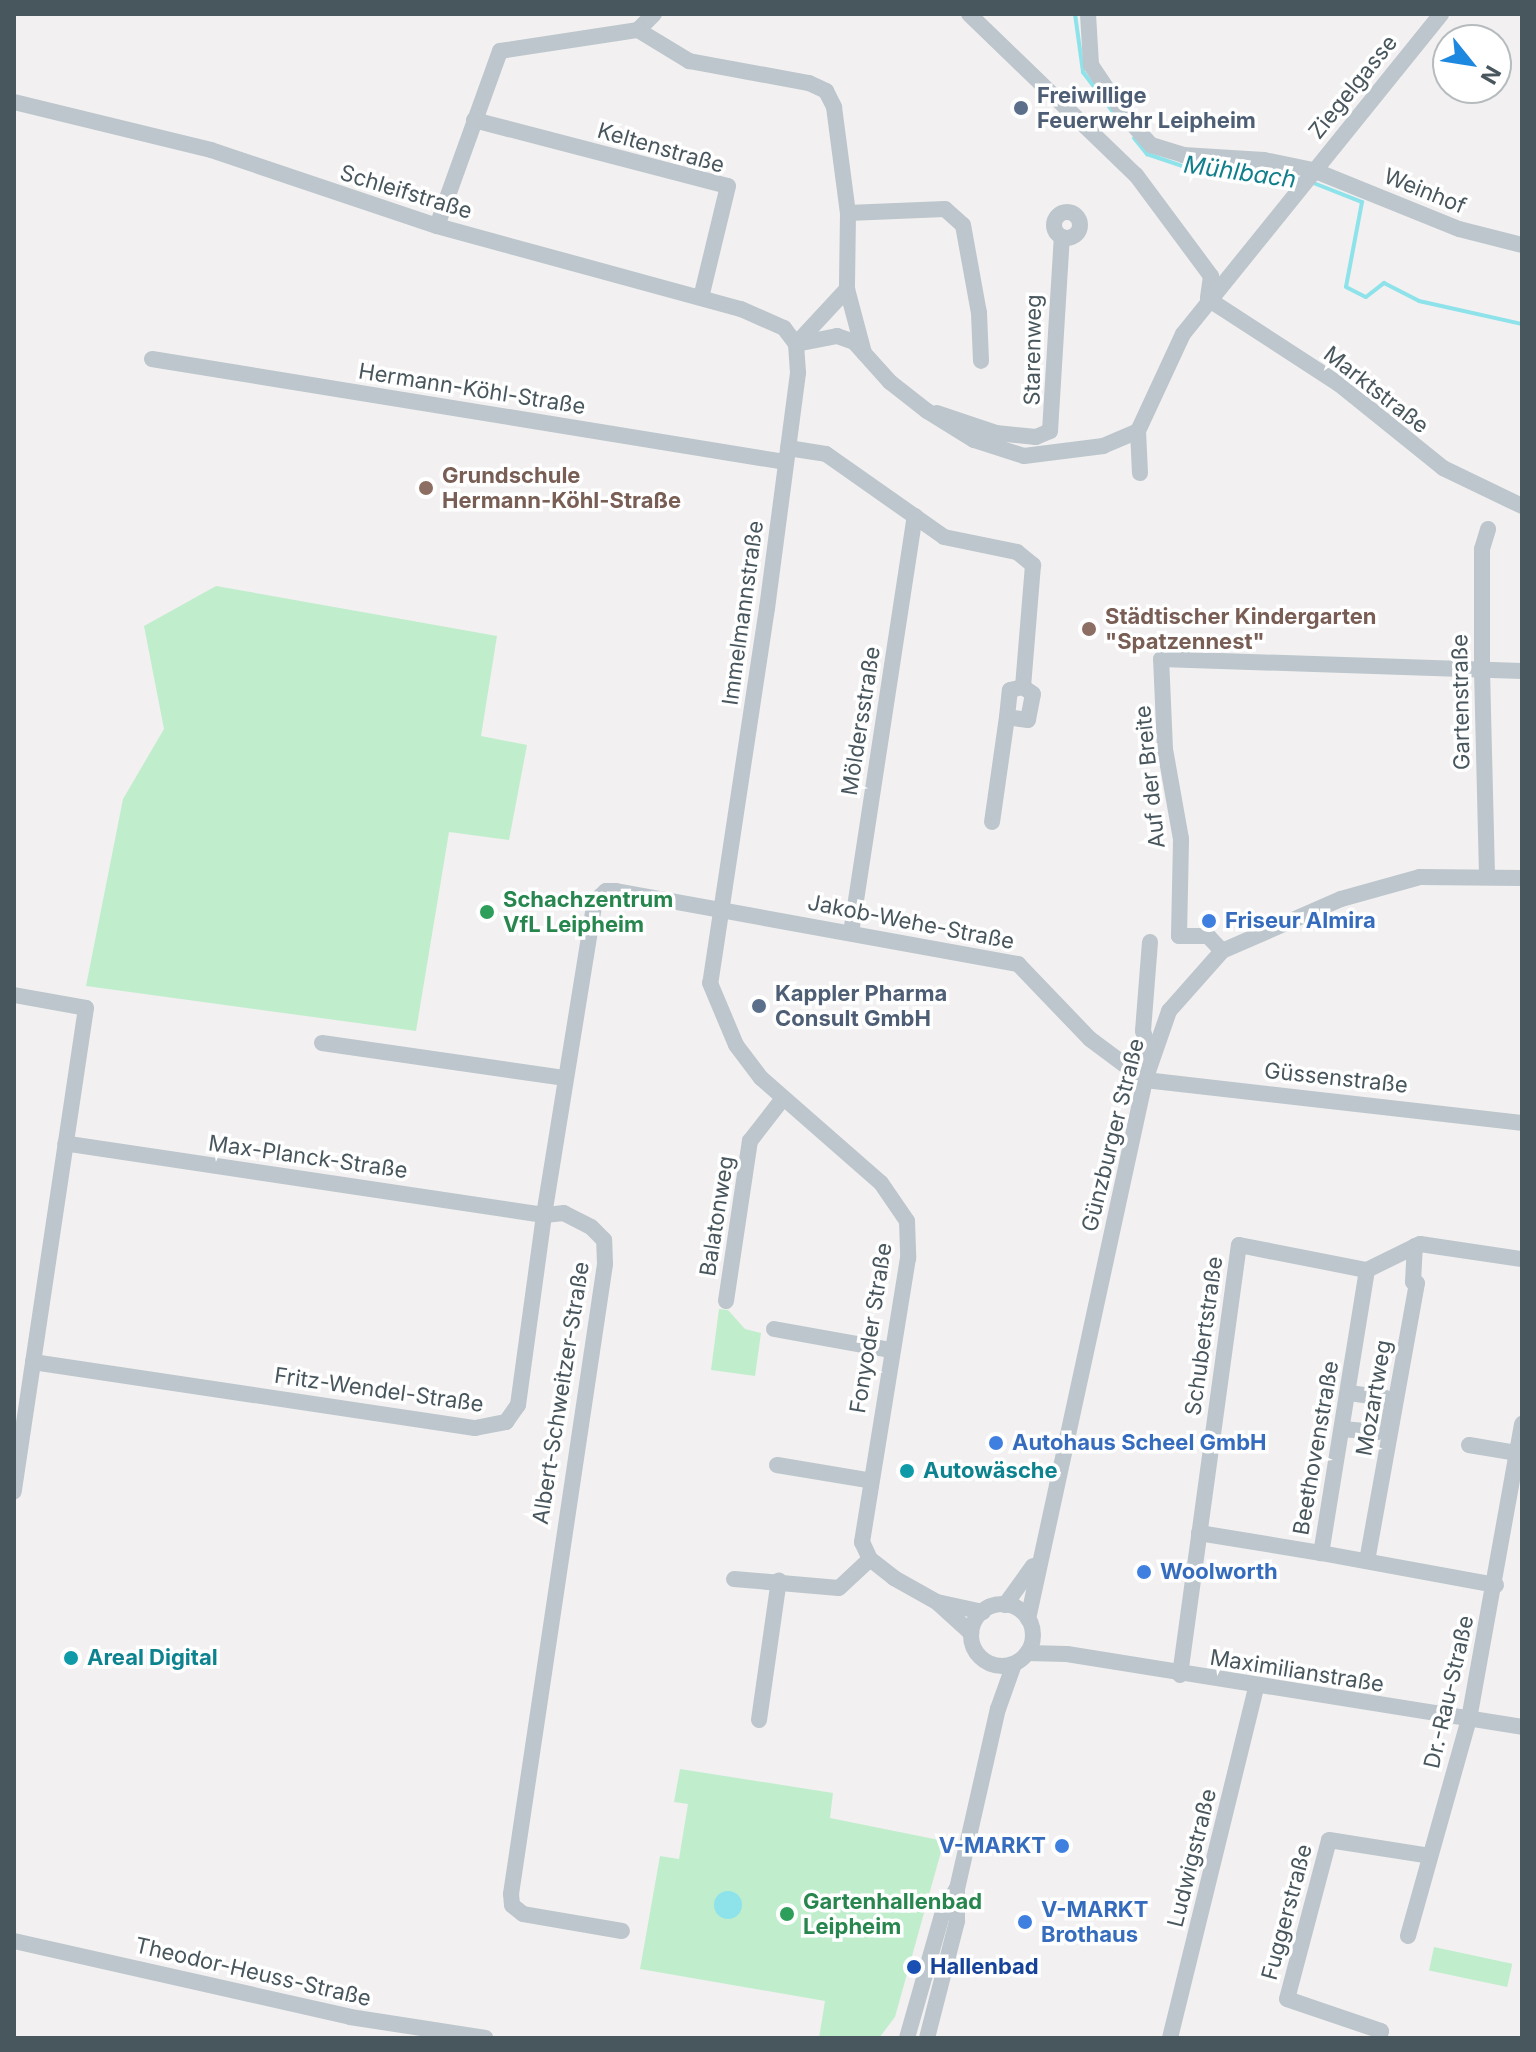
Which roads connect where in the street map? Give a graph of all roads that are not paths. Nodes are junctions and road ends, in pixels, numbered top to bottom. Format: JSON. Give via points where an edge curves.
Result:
{"nodes":[{"id":1,"x":654,"y":14,"type":"edge"},
{"id":2,"x":969,"y":14,"type":"edge"},
{"id":3,"x":1088,"y":14,"type":"edge"},
{"id":4,"x":1441,"y":14,"type":"edge"},
{"id":5,"x":638,"y":30,"type":"junction"},
{"id":6,"x":14,"y":102,"type":"edge"},
{"id":7,"x":474,"y":120,"type":"junction"},
{"id":8,"x":1307,"y":177,"type":"junction"},
{"id":9,"x":848,"y":213,"type":"junction"},
{"id":10,"x":437,"y":226,"type":"junction"},
{"id":11,"x":1062,"y":237,"type":"dead end"},
{"id":12,"x":1522,"y":245,"type":"edge"},
{"id":13,"x":847,"y":289,"type":"junction"},
{"id":14,"x":701,"y":298,"type":"junction"},
{"id":15,"x":1208,"y":299,"type":"junction"},
{"id":16,"x":796,"y":344,"type":"junction"},
{"id":17,"x":864,"y":353,"type":"junction"},
{"id":18,"x":152,"y":359,"type":"dead end"},
{"id":19,"x":981,"y":361,"type":"dead end"},
{"id":20,"x":927,"y":411,"type":"junction"},
{"id":21,"x":1138,"y":431,"type":"junction"},
{"id":22,"x":787,"y":455,"type":"junction"},
{"id":23,"x":1140,"y":473,"type":"dead end"},
{"id":24,"x":1522,"y":506,"type":"edge"},
{"id":25,"x":915,"y":516,"type":"junction"},
{"id":26,"x":1488,"y":529,"type":"dead end"},
{"id":27,"x":1482,"y":671,"type":"junction"},
{"id":28,"x":1522,"y":671,"type":"edge"},
{"id":29,"x":992,"y":822,"type":"dead end"},
{"id":30,"x":1487,"y":875,"type":"junction"},
{"id":31,"x":1522,"y":878,"type":"edge"},
{"id":32,"x":721,"y":908,"type":"junction"},
{"id":33,"x":851,"y":933,"type":"junction"},
{"id":34,"x":1150,"y":942,"type":"dead end"},
{"id":35,"x":1222,"y":951,"type":"junction"},
{"id":36,"x":14,"y":995,"type":"edge"},
{"id":37,"x":322,"y":1043,"type":"dead end"},
{"id":38,"x":1152,"y":1058,"type":"junction"},
{"id":39,"x":566,"y":1078,"type":"junction"},
{"id":40,"x":1145,"y":1080,"type":"junction"},
{"id":41,"x":781,"y":1101,"type":"junction"},
{"id":42,"x":1522,"y":1123,"type":"edge"},
{"id":43,"x":65,"y":1143,"type":"junction"},
{"id":44,"x":544,"y":1215,"type":"junction"},
{"id":45,"x":1415,"y":1246,"type":"junction"},
{"id":46,"x":1522,"y":1259,"type":"edge"},
{"id":47,"x":1367,"y":1270,"type":"junction"},
{"id":48,"x":726,"y":1301,"type":"dead end"},
{"id":49,"x":774,"y":1329,"type":"dead end"},
{"id":50,"x":891,"y":1350,"type":"junction"},
{"id":51,"x":33,"y":1362,"type":"junction"},
{"id":52,"x":1349,"y":1393,"type":"junction"},
{"id":53,"x":1522,"y":1424,"type":"edge"},
{"id":54,"x":1342,"y":1429,"type":"junction"},
{"id":55,"x":1469,"y":1445,"type":"dead end"},
{"id":56,"x":1517,"y":1453,"type":"junction"},
{"id":57,"x":777,"y":1465,"type":"dead end"},
{"id":58,"x":868,"y":1480,"type":"junction"},
{"id":59,"x":14,"y":1492,"type":"edge"},
{"id":60,"x":1199,"y":1533,"type":"junction"},
{"id":61,"x":1321,"y":1553,"type":"junction"},
{"id":62,"x":870,"y":1559,"type":"junction"},
{"id":63,"x":1367,"y":1561,"type":"junction"},
{"id":64,"x":1037,"y":1562,"type":"junction"},
{"id":65,"x":734,"y":1579,"type":"dead end"},
{"id":66,"x":779,"y":1580,"type":"junction"},
{"id":67,"x":1496,"y":1585,"type":"junction"},
{"id":68,"x":937,"y":1602,"type":"junction"},
{"id":69,"x":1005,"y":1605,"type":"junction"},
{"id":70,"x":983,"y":1612,"type":"junction"},
{"id":71,"x":1028,"y":1619,"type":"junction"},
{"id":72,"x":971,"y":1633,"type":"junction"},
{"id":73,"x":1025,"y":1652,"type":"junction"},
{"id":74,"x":990,"y":1664,"type":"junction"},
{"id":75,"x":1180,"y":1675,"type":"junction"},
{"id":76,"x":1256,"y":1688,"type":"junction"},
{"id":77,"x":998,"y":1709,"type":"junction"},
{"id":78,"x":1469,"y":1719,"type":"junction"},
{"id":79,"x":759,"y":1720,"type":"dead end"},
{"id":80,"x":1522,"y":1727,"type":"edge"},
{"id":81,"x":1430,"y":1856,"type":"junction"},
{"id":82,"x":957,"y":1889,"type":"junction"},
{"id":83,"x":622,"y":1931,"type":"dead end"},
{"id":84,"x":1408,"y":1936,"type":"dead end"},
{"id":85,"x":14,"y":1941,"type":"edge"},
{"id":86,"x":1380,"y":2034,"type":"edge"},
{"id":87,"x":485,"y":2038,"type":"edge"},
{"id":88,"x":907,"y":2038,"type":"edge"},
{"id":89,"x":927,"y":2038,"type":"edge"},
{"id":90,"x":1170,"y":2038,"type":"edge"}],
"edges":[{"from":1,"to":5,"type":"street"},
{"from":2,"to":15,"type":"street","via":[[1136,175],[1211,276]]},
{"from":3,"to":8,"type":"street","name":"Weinhof","via":[[1091,65],[1151,145],[1183,155],[1264,160]]},
{"from":4,"to":8,"type":"street","name":"Ziegelgasse"},
{"from":5,"to":7,"type":"street","via":[[500,51]]},
{"from":5,"to":9,"type":"street","via":[[689,61],[809,83],[826,91],[834,107]]},
{"from":6,"to":10,"type":"street","name":"Schleifstraße","via":[[211,150]]},
{"from":7,"to":10,"type":"street"},
{"from":7,"to":14,"type":"street","name":"Keltenstraße","via":[[728,186]]},
{"from":8,"to":12,"type":"street","name":"Weinhof"},
{"from":8,"to":15,"type":"street","name":"Ziegelgasse"},
{"from":9,"to":13,"type":"street"},
{"from":9,"to":19,"type":"street","via":[[945,209],[963,225],[979,313]]},
{"from":10,"to":14,"type":"street","name":"Schleifstraße"},
{"from":11,"to":20,"type":"street","name":"Starenweg","via":[[1050,431],[1036,437],[996,433]]},
{"from":13,"to":16,"type":"street"},
{"from":13,"to":17,"type":"street"},
{"from":14,"to":16,"type":"street","name":"Schleifstraße","via":[[784,328]]},
{"from":15,"to":21,"type":"street","name":"Ziegelgasse","via":[[1183,334]]},
{"from":15,"to":24,"type":"street","name":"Marktstraße","via":[[1339,384],[1443,468]]},
{"from":16,"to":17,"type":"street","via":[[837,336]]},
{"from":16,"to":22,"type":"street","name":"Immelmannstraße","via":[[798,373]]},
{"from":17,"to":20,"type":"street"},
{"from":18,"to":22,"type":"street","name":"Hermann-Köhl-Straße"},
{"from":20,"to":21,"type":"street","via":[[974,440],[1024,456],[1103,446]]},
{"from":21,"to":23,"type":"street"},
{"from":22,"to":25,"type":"street","name":"Hermann-Köhl-Straße","via":[[826,454]]},
{"from":22,"to":32,"type":"street","name":"Immelmannstraße"},
{"from":25,"to":29,"type":"street","name":"Hermann-Köhl-Straße","via":[[944,537],[1017,552],[1033,565],[1023,687],[1033,694],[1028,720],[1007,717]]},
{"from":25,"to":33,"type":"street","name":"Möldersstraße"},
{"from":26,"to":27,"type":"street","name":"Gartenstraße","via":[[1482,549]]},
{"from":27,"to":28,"type":"street"},
{"from":27,"to":30,"type":"street","name":"Gartenstraße"},
{"from":27,"to":35,"type":"street","name":"Auf der Breite","via":[[1360,662],[1161,659],[1165,749],[1181,839],[1179,936],[1208,936]]},
{"from":30,"to":31,"type":"street","name":"Günzburger Straße"},
{"from":30,"to":35,"type":"street","name":"Günzburger Straße","via":[[1420,877],[1346,898]]},
{"from":32,"to":33,"type":"street","name":"Jakob-Wehe-Straße"},
{"from":32,"to":39,"type":"street","via":[[616,891],[606,891],[595,901]]},
{"from":32,"to":41,"type":"street","name":"Fonyoder Straße","via":[[710,983],[736,1045]]},
{"from":33,"to":40,"type":"street","name":"Jakob-Wehe-Straße","via":[[1018,964],[1090,1039]]},
{"from":34,"to":38,"type":"street","via":[[1143,1031]]},
{"from":35,"to":38,"type":"street","name":"Günzburger Straße","via":[[1169,1011]]},
{"from":36,"to":43,"type":"street","via":[[86,1008]]},
{"from":37,"to":39,"type":"street"},
{"from":38,"to":40,"type":"street","name":"Günzburger Straße"},
{"from":39,"to":44,"type":"street"},
{"from":40,"to":42,"type":"street","name":"Güssenstraße"},
{"from":40,"to":64,"type":"street","name":"Günzburger Straße"},
{"from":41,"to":48,"type":"street","name":"Balatonweg","via":[[750,1141]]},
{"from":41,"to":50,"type":"street","name":"Fonyoder Straße","via":[[881,1183],[907,1221],[908,1258]]},
{"from":43,"to":44,"type":"street","name":"Max-Planck-Straße"},
{"from":43,"to":51,"type":"street"},
{"from":44,"to":51,"type":"street","name":"Fritz-Wendel-Straße","via":[[518,1405],[506,1422],[490,1428]]},
{"from":44,"to":83,"type":"street","name":"Albert-Schweitzer-Straße","via":[[564,1213],[591,1227],[604,1240],[605,1264],[512,1905],[523,1914]]},
{"from":45,"to":46,"type":"street"},
{"from":45,"to":47,"type":"street"},
{"from":45,"to":63,"type":"street","name":"Mozartweg","via":[[1417,1283]]},
{"from":47,"to":52,"type":"street","name":"Beethovenstraße"},
{"from":47,"to":60,"type":"street","name":"Schubertstraße","via":[[1239,1245]]},
{"from":49,"to":50,"type":"street"},
{"from":50,"to":58,"type":"street","name":"Fonyoder Straße"},
{"from":51,"to":59,"type":"street"},
{"from":52,"to":54,"type":"street","name":"Beethovenstraße"},
{"from":52,"to":54,"type":"street","via":[[1385,1398],[1377,1432]]},
{"from":53,"to":56,"type":"street","name":"Dr.-Rau-Straße"},
{"from":54,"to":61,"type":"street","name":"Beethovenstraße"},
{"from":55,"to":56,"type":"street"},
{"from":56,"to":67,"type":"street","name":"Dr.-Rau-Straße"},
{"from":57,"to":58,"type":"street"},
{"from":58,"to":62,"type":"street","name":"Fonyoder Straße","via":[[861,1529]]},
{"from":60,"to":61,"type":"street"},
{"from":60,"to":75,"type":"street","name":"Schubertstraße"},
{"from":61,"to":63,"type":"street","name":"Beethovenstraße"},
{"from":62,"to":66,"type":"street","via":[[839,1588]]},
{"from":62,"to":68,"type":"street"},
{"from":63,"to":67,"type":"street","name":"Beethovenstraße"},
{"from":64,"to":69,"type":"street","name":"Günzburger Straße"},
{"from":64,"to":71,"type":"street","name":"Günzburger Straße"},
{"from":65,"to":66,"type":"street"},
{"from":66,"to":79,"type":"street"},
{"from":67,"to":78,"type":"street","name":"Dr.-Rau-Straße"},
{"from":68,"to":70,"type":"street"},
{"from":68,"to":72,"type":"street"},
{"from":69,"to":70,"type":"street"},
{"from":69,"to":71,"type":"street"},
{"from":70,"to":72,"type":"street"},
{"from":71,"to":73,"type":"street"},
{"from":72,"to":74,"type":"street","via":[[975,1649]]},
{"from":73,"to":74,"type":"street"},
{"from":73,"to":75,"type":"street","name":"Maximilianstraße","via":[[1067,1654]]},
{"from":73,"to":77,"type":"street"},
{"from":74,"to":77,"type":"street"},
{"from":75,"to":76,"type":"street","name":"Maximilianstraße"},
{"from":76,"to":78,"type":"street","name":"Maximilianstraße"},
{"from":76,"to":90,"type":"street","name":"Ludwigstraße"},
{"from":77,"to":82,"type":"street"},
{"from":78,"to":80,"type":"street","name":"Maximilianstraße"},
{"from":78,"to":81,"type":"street","name":"Dr.-Rau-Straße"},
{"from":81,"to":84,"type":"street","name":"Dr.-Rau-Straße"},
{"from":81,"to":86,"type":"street","name":"Fuggerstraße","via":[[1329,1840],[1287,1999]]},
{"from":82,"to":88,"type":"street","via":[[942,1915]]},
{"from":82,"to":89,"type":"street","via":[[957,1921]]},
{"from":85,"to":87,"type":"street","name":"Theodor-Heuss-Straße","via":[[350,2017]]}]}
